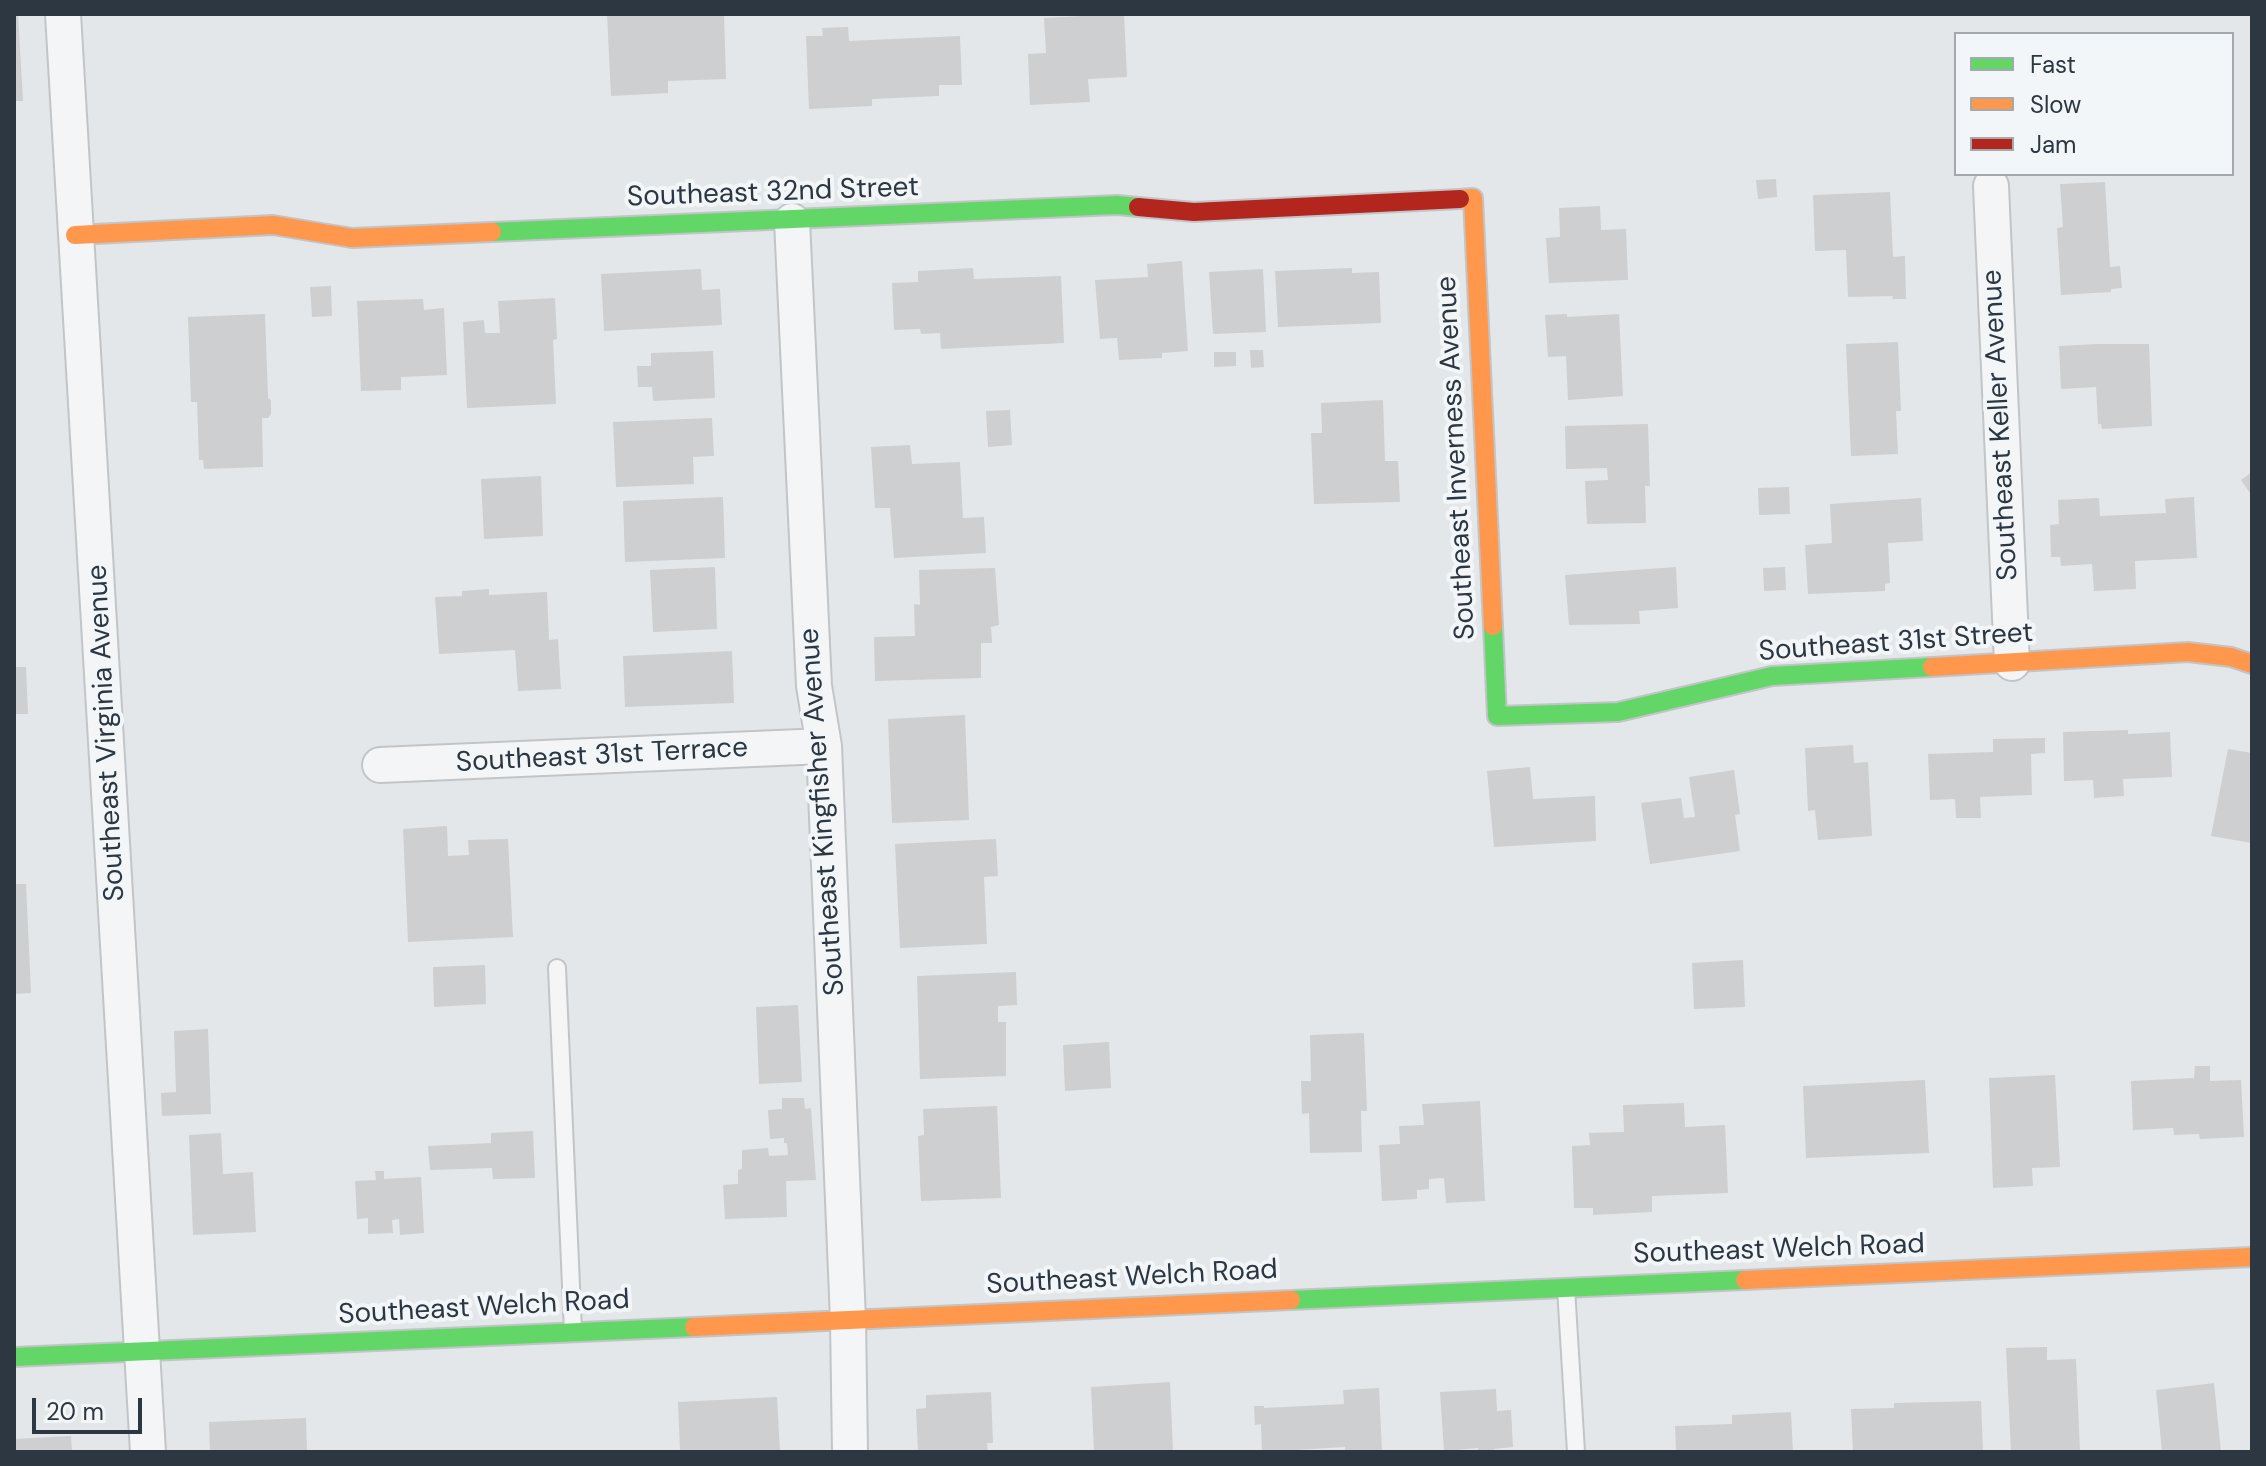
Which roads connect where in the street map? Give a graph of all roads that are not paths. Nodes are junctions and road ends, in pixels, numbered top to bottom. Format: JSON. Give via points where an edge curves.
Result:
{"nodes":[{"id":1,"x":63,"y":14,"type":"edge"},
{"id":2,"x":1991,"y":186,"type":"dead end"},
{"id":3,"x":1473,"y":198,"type":"joint"},
{"id":4,"x":792,"y":221,"type":"junction"},
{"id":5,"x":75,"y":235,"type":"junction"},
{"id":6,"x":2012,"y":663,"type":"junction"},
{"id":7,"x":2252,"y":664,"type":"edge"},
{"id":8,"x":1497,"y":716,"type":"joint"},
{"id":9,"x":824,"y":746,"type":"junction"},
{"id":10,"x":380,"y":765,"type":"dead end"},
{"id":11,"x":557,"y":968,"type":"dead end"},
{"id":12,"x":2252,"y":1257,"type":"edge"},
{"id":13,"x":1566,"y":1287,"type":"junction"},
{"id":14,"x":848,"y":1320,"type":"junction"},
{"id":15,"x":574,"y":1332,"type":"junction"},
{"id":16,"x":143,"y":1351,"type":"junction"},
{"id":17,"x":14,"y":1357,"type":"edge"},
{"id":18,"x":148,"y":1452,"type":"edge"},
{"id":19,"x":850,"y":1452,"type":"edge"},
{"id":20,"x":1576,"y":1452,"type":"edge"}],
"edges":[{"from":1,"to":5,"type":"street","name":"Southeast Virginia Avenue"},
{"from":2,"to":6,"type":"street","name":"Southeast Keller Avenue"},
{"from":3,"to":4,"type":"street","name":"Southeast 32nd Street","via":[[1194,212],[1117,205]]},
{"from":3,"to":8,"type":"street","name":"Southeast Inverness Avenue"},
{"from":4,"to":5,"type":"street","name":"Southeast 32nd Street","via":[[352,238],[273,225]]},
{"from":4,"to":9,"type":"street","name":"Southeast Kingfisher Avenue","via":[[814,686]]},
{"from":5,"to":16,"type":"street","name":"Southeast Virginia Avenue"},
{"from":6,"to":7,"type":"street","name":"Southeast 31st Street","via":[[2188,652]]},
{"from":6,"to":8,"type":"street","name":"Southeast 31st Street","via":[[1772,676],[1618,712]]},
{"from":9,"to":10,"type":"street","name":"Southeast 31st Terrace"},
{"from":9,"to":14,"type":"street","name":"Southeast Kingfisher Avenue"},
{"from":11,"to":15,"type":"lane"},
{"from":12,"to":13,"type":"street","name":"Southeast Welch Road"},
{"from":13,"to":14,"type":"street","name":"Southeast Welch Road"},
{"from":13,"to":20,"type":"lane"},
{"from":14,"to":15,"type":"street","name":"Southeast Welch Road"},
{"from":14,"to":19,"type":"street","name":"Southeast Kingfisher Avenue"},
{"from":15,"to":16,"type":"street","name":"Southeast Welch Road"},
{"from":16,"to":17,"type":"street","name":"Southeast Welch Road"},
{"from":16,"to":18,"type":"street","name":"Southeast Virginia Avenue"}]}
